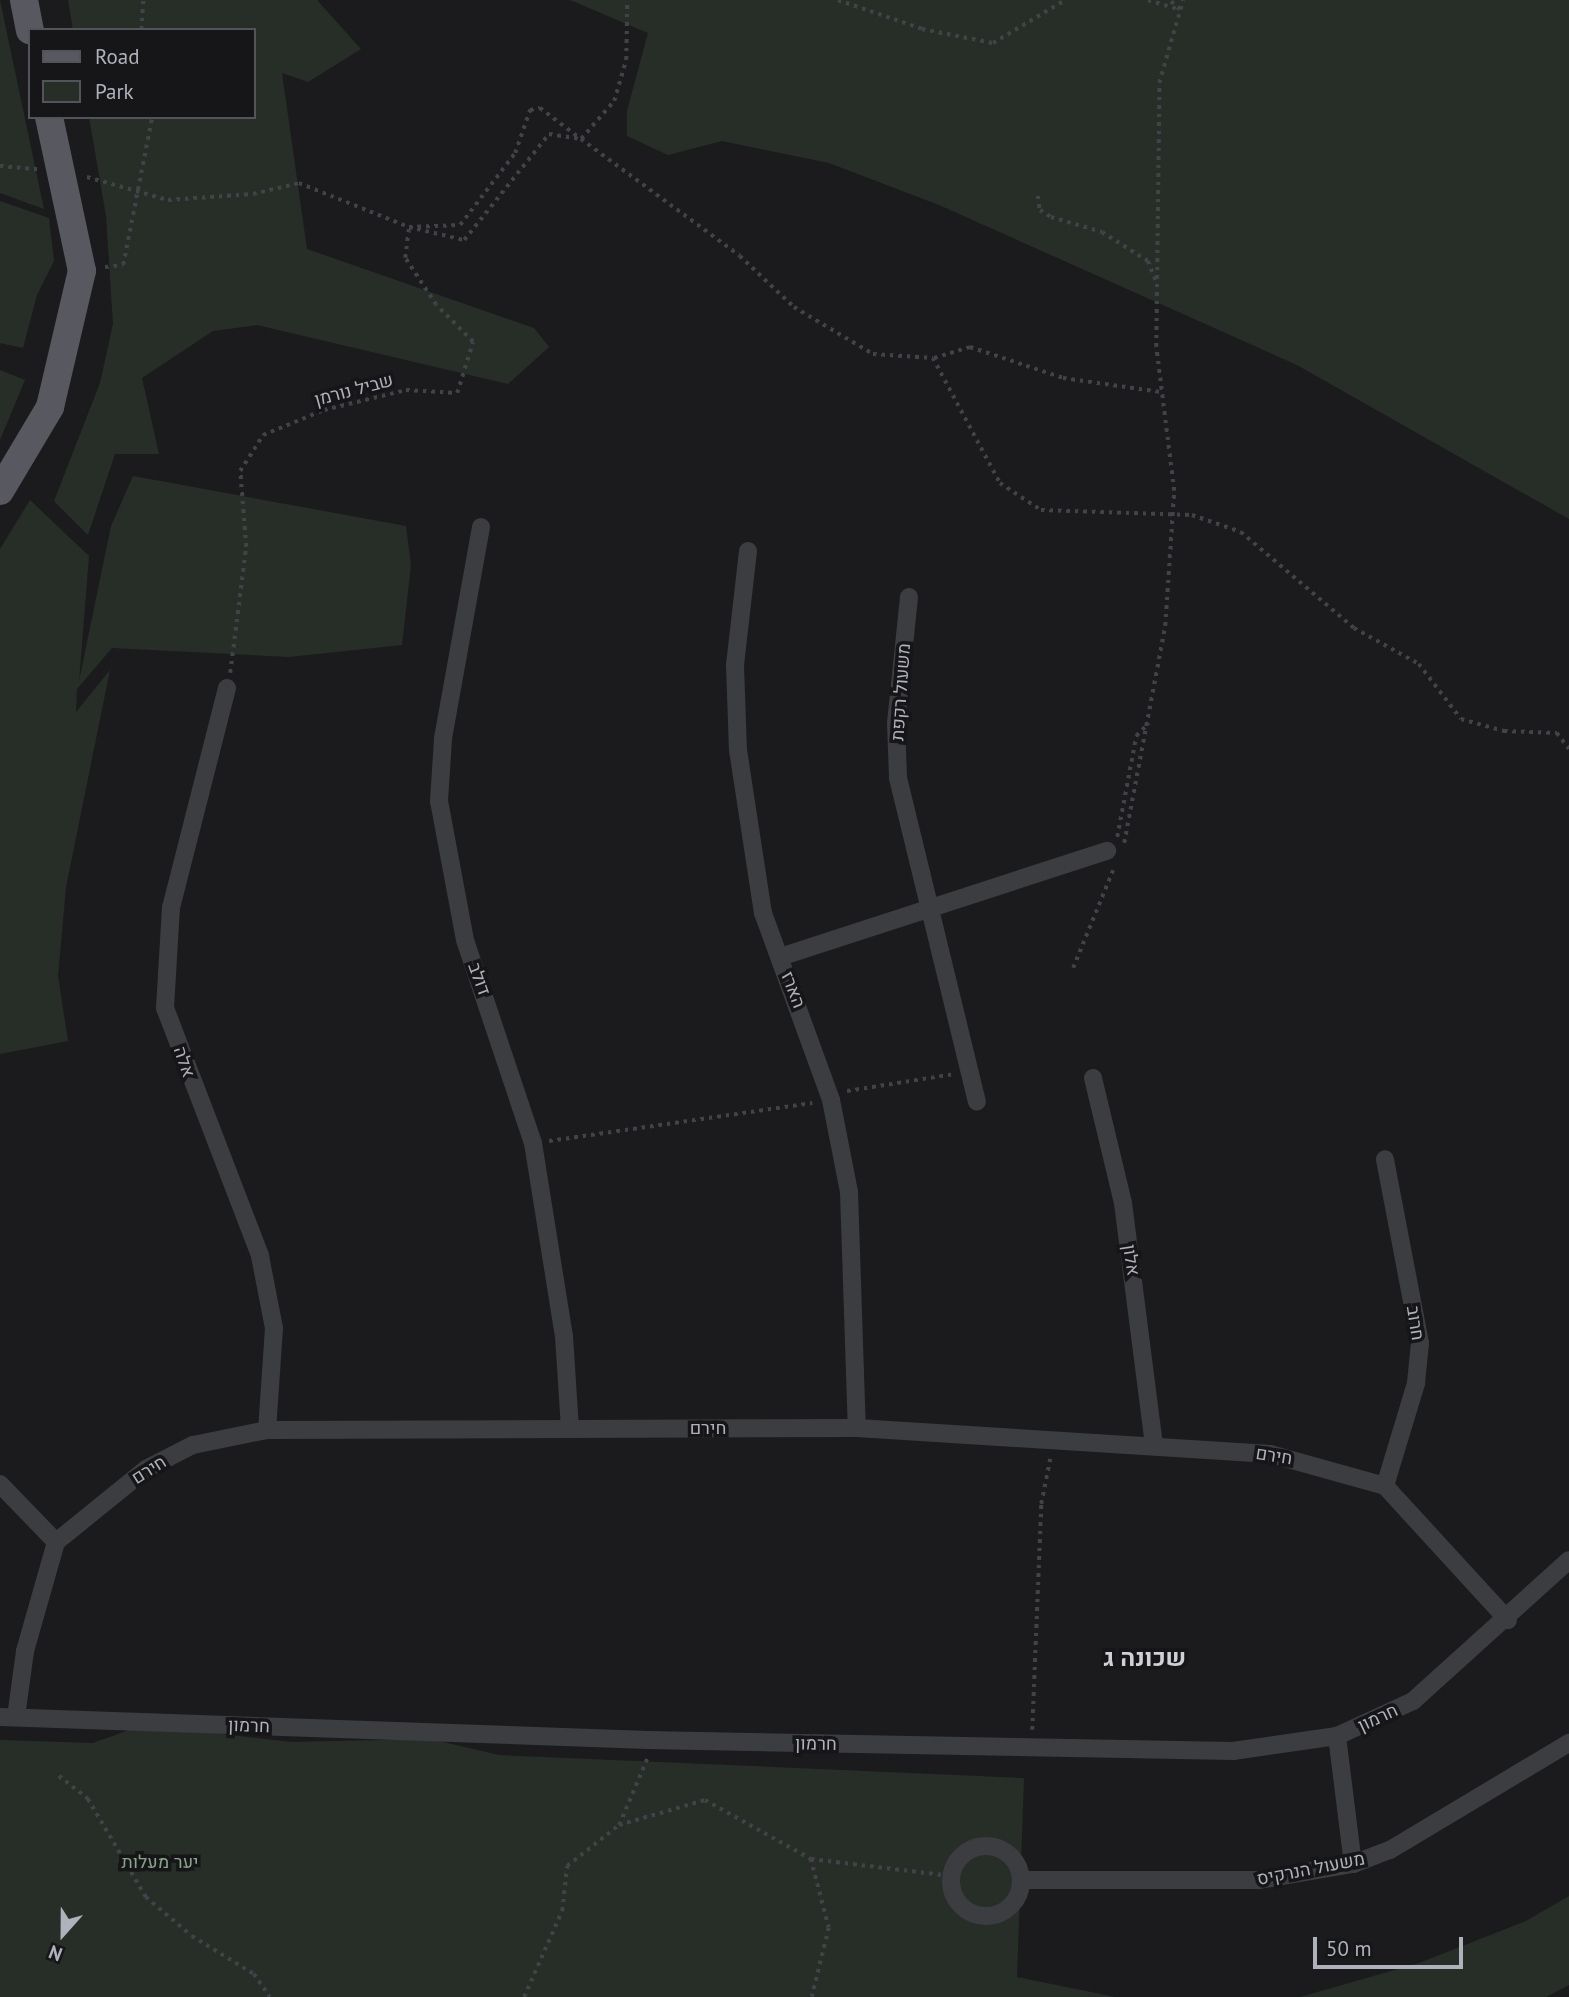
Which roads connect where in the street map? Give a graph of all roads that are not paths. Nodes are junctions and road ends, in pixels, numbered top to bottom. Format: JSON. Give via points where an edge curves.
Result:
{"nodes":[{"id":1,"x":24,"y":0,"type":"edge"},
{"id":2,"x":30,"y":28,"type":"edge"},
{"id":3,"x":49,"y":119,"type":"edge"},
{"id":4,"x":0,"y":491,"type":"edge"},
{"id":5,"x":481,"y":527,"type":"dead end"},
{"id":6,"x":748,"y":551,"type":"dead end"},
{"id":7,"x":909,"y":597,"type":"dead end"},
{"id":8,"x":227,"y":688,"type":"road end"},
{"id":9,"x":1115,"y":853,"type":"road end"},
{"id":10,"x":929,"y":909,"type":"junction"},
{"id":11,"x":780,"y":957,"type":"junction"},
{"id":12,"x":1093,"y":1078,"type":"dead end"},
{"id":13,"x":976,"y":1101,"type":"dead end"},
{"id":14,"x":1385,"y":1158,"type":"dead end"},
{"id":15,"x":570,"y":1428,"type":"junction"},
{"id":16,"x":857,"y":1428,"type":"junction"},
{"id":17,"x":267,"y":1430,"type":"junction"},
{"id":18,"x":1154,"y":1444,"type":"junction"},
{"id":19,"x":0,"y":1484,"type":"edge"},
{"id":20,"x":1385,"y":1486,"type":"junction"},
{"id":21,"x":57,"y":1542,"type":"junction"},
{"id":22,"x":1569,"y":1560,"type":"edge"},
{"id":23,"x":1508,"y":1620,"type":"junction"},
{"id":24,"x":8,"y":1717,"type":"edge"},
{"id":25,"x":1337,"y":1736,"type":"junction"},
{"id":26,"x":1569,"y":1743,"type":"edge"},
{"id":27,"x":1353,"y":1864,"type":"junction"},
{"id":28,"x":1022,"y":1880,"type":"junction"}],
"edges":[{"from":1,"to":2,"type":"main road"},
{"from":3,"to":4,"type":"main road","via":[[82,271],[50,407]]},
{"from":5,"to":15,"type":"street","name":"דולב","via":[[443,739],[439,801],[465,940],[533,1143],[564,1336]]},
{"from":6,"to":11,"type":"street","name":"הארז","via":[[735,665],[738,750],[763,913]]},
{"from":7,"to":10,"type":"street","name":"משעול רקפת","via":[[896,723],[898,778]]},
{"from":8,"to":17,"type":"street","name":"אלה","via":[[171,907],[165,1008],[260,1256],[274,1328]]},
{"from":9,"to":10,"type":"street"},
{"from":10,"to":11,"type":"street"},
{"from":10,"to":13,"type":"street","name":"משעול רקפת"},
{"from":11,"to":16,"type":"street","name":"הארז","via":[[830,1097],[849,1192]]},
{"from":12,"to":18,"type":"street","name":"אלון","via":[[1123,1203]]},
{"from":14,"to":20,"type":"street","name":"חרוב","via":[[1420,1343],[1416,1383]]},
{"from":15,"to":16,"type":"street","name":"חירם"},
{"from":15,"to":17,"type":"street","name":"חירם"},
{"from":16,"to":18,"type":"street","name":"חירם"},
{"from":17,"to":21,"type":"street","name":"חירם","via":[[193,1445],[146,1469]]},
{"from":18,"to":20,"type":"street","name":"חירם","via":[[1270,1454]]},
{"from":19,"to":21,"type":"street"},
{"from":20,"to":23,"type":"street"},
{"from":21,"to":24,"type":"street"},
{"from":22,"to":23,"type":"street","name":"חרמון"},
{"from":23,"to":25,"type":"street","name":"חרמון","via":[[1413,1702]]},
{"from":24,"to":25,"type":"street","name":"חרמון","via":[[1032,1750],[1233,1751]]},
{"from":25,"to":27,"type":"street"},
{"from":26,"to":27,"type":"street","name":"משעול הנרקיס","via":[[1390,1850]]},
{"from":27,"to":28,"type":"street","name":"משעול הנרקיס","via":[[1259,1880]]},
{"from":28,"to":28,"type":"street","via":[[1015,1902],[984,1917],[963,1908],[951,1876],[971,1849],[994,1847],[1013,1859]]}]}
